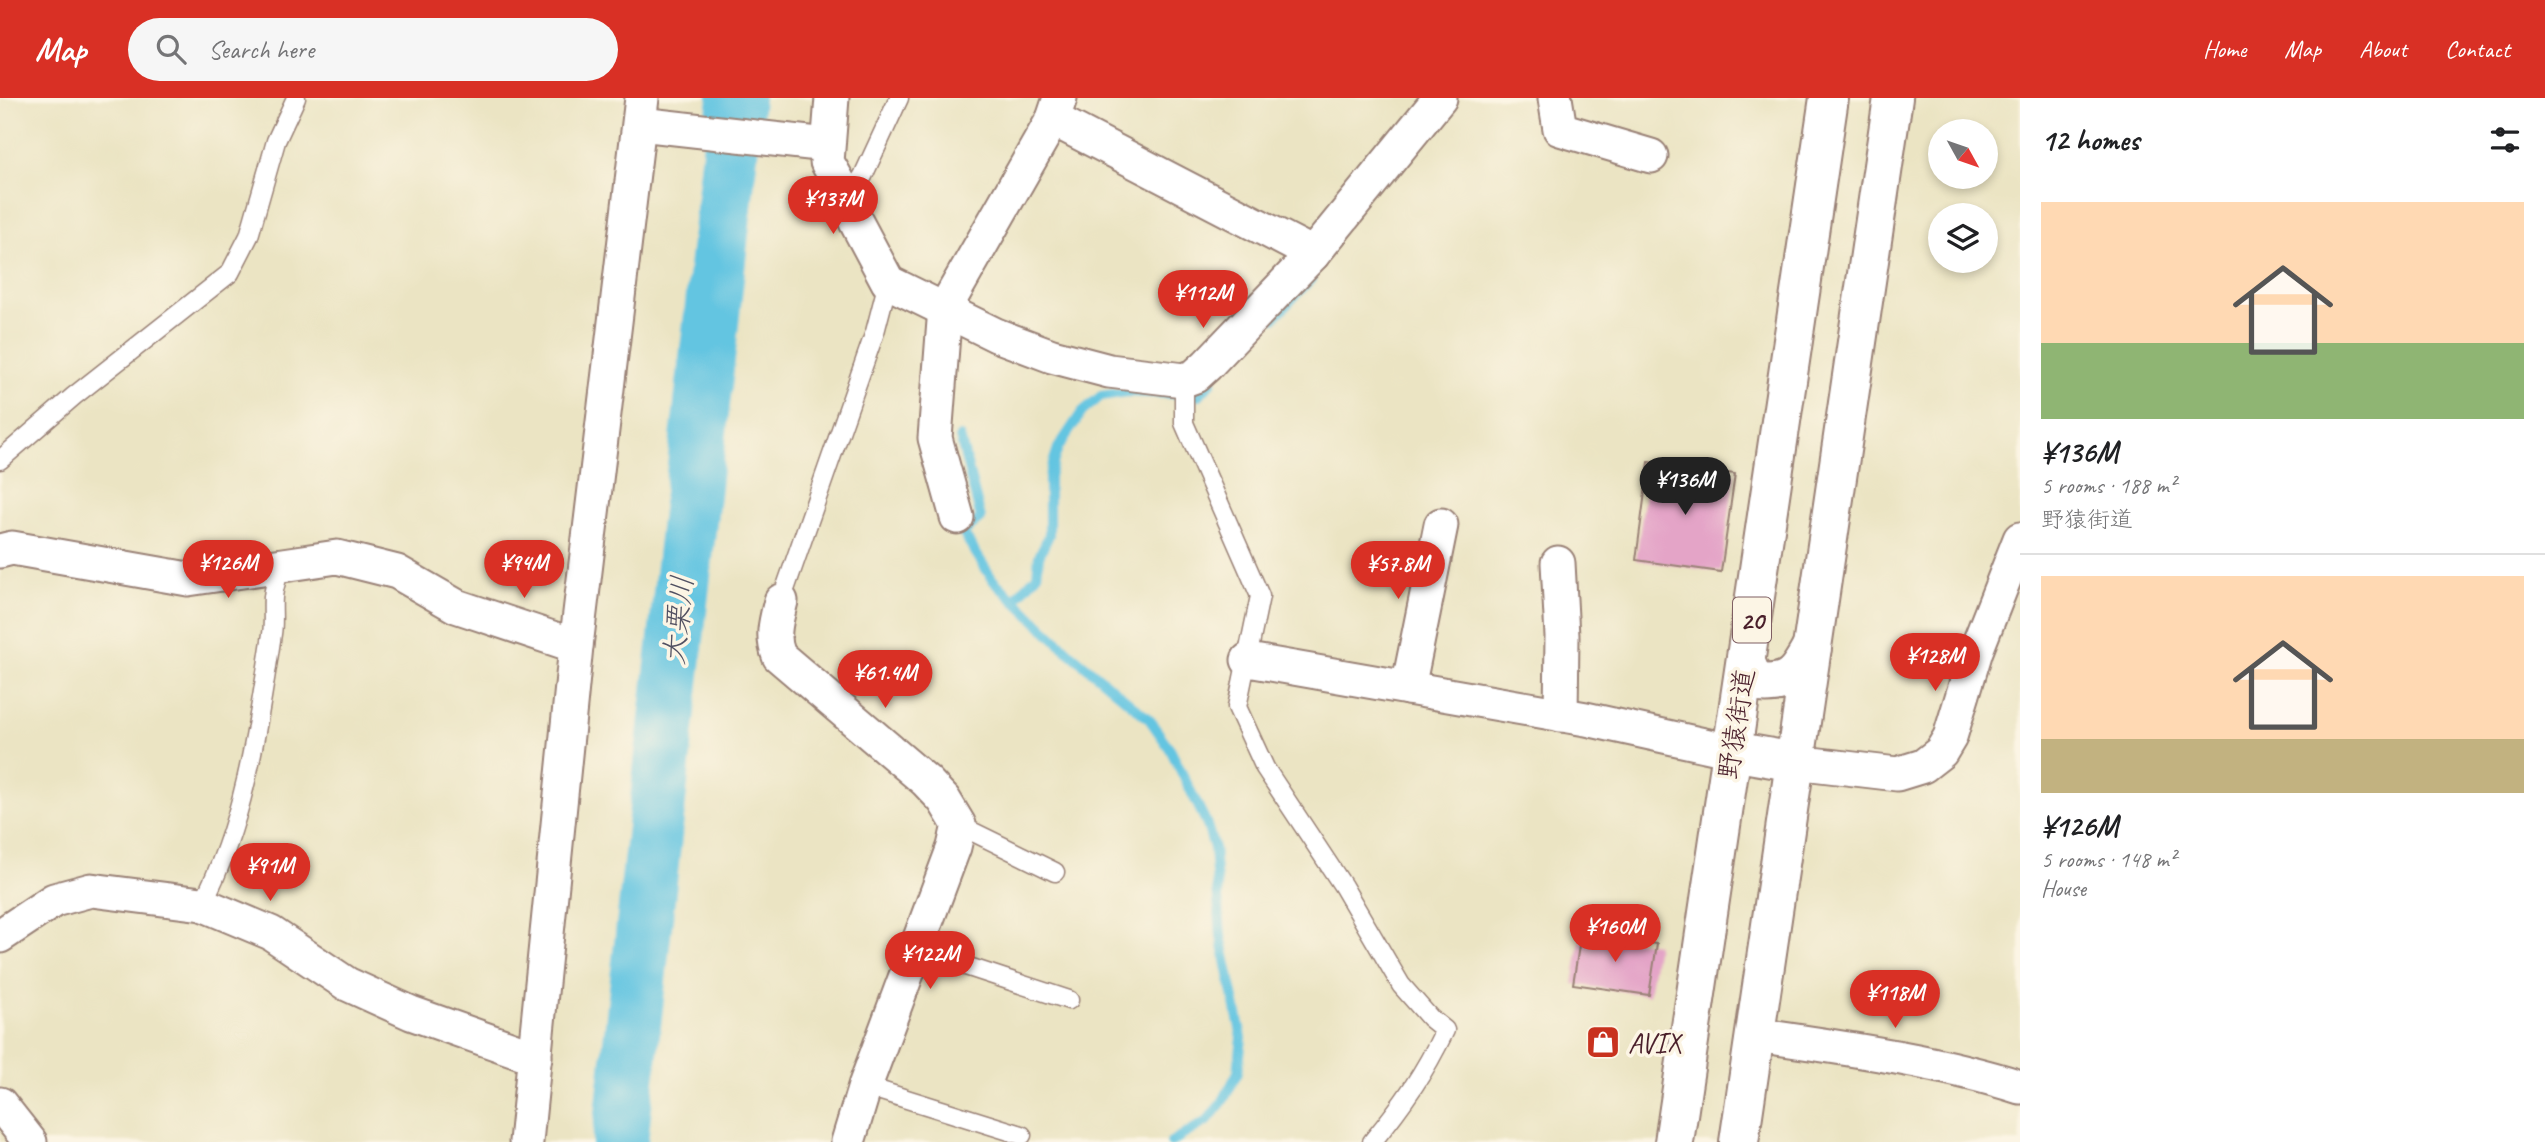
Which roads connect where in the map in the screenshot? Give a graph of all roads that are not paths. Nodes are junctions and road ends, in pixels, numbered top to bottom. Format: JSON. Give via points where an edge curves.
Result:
{"nodes":[{"id":1,"x":296,"y":98,"type":"edge"},
{"id":2,"x":832,"y":98,"type":"edge"},
{"id":3,"x":899,"y":98,"type":"edge"},
{"id":4,"x":1440,"y":98,"type":"edge"},
{"id":5,"x":1555,"y":98,"type":"edge"},
{"id":6,"x":1829,"y":98,"type":"edge"},
{"id":7,"x":1894,"y":98,"type":"edge"},
{"id":8,"x":1057,"y":108,"type":"edge"},
{"id":9,"x":644,"y":116,"type":"edge"},
{"id":10,"x":822,"y":145,"type":"junction"},
{"id":11,"x":1651,"y":156,"type":"dead end"},
{"id":12,"x":848,"y":199,"type":"junction"},
{"id":13,"x":1313,"y":254,"type":"junction"},
{"id":14,"x":888,"y":282,"type":"junction"},
{"id":15,"x":945,"y":308,"type":"junction"},
{"id":16,"x":1184,"y":391,"type":"junction"},
{"id":17,"x":0,"y":460,"type":"edge"},
{"id":18,"x":957,"y":517,"type":"dead end"},
{"id":19,"x":1441,"y":525,"type":"dead end"},
{"id":20,"x":2020,"y":539,"type":"edge"},
{"id":21,"x":0,"y":551,"type":"edge"},
{"id":22,"x":1558,"y":563,"type":"dead end"},
{"id":23,"x":281,"y":565,"type":"junction"},
{"id":24,"x":781,"y":601,"type":"joint"},
{"id":25,"x":576,"y":646,"type":"junction"},
{"id":26,"x":1812,"y":647,"type":"junction"},
{"id":27,"x":1248,"y":660,"type":"junction"},
{"id":28,"x":1746,"y":663,"type":"junction"},
{"id":29,"x":1408,"y":688,"type":"junction"},
{"id":30,"x":1561,"y":715,"type":"junction"},
{"id":31,"x":1732,"y":751,"type":"junction"},
{"id":32,"x":1795,"y":762,"type":"junction"},
{"id":33,"x":959,"y":825,"type":"junction"},
{"id":34,"x":1055,"y":872,"type":"dead end"},
{"id":35,"x":202,"y":904,"type":"junction"},
{"id":36,"x":0,"y":936,"type":"edge"},
{"id":37,"x":917,"y":950,"type":"junction"},
{"id":38,"x":1069,"y":1000,"type":"dead end"},
{"id":39,"x":1756,"y":1035,"type":"junction"},
{"id":40,"x":535,"y":1057,"type":"junction"},
{"id":41,"x":864,"y":1086,"type":"junction"},
{"id":42,"x":2020,"y":1087,"type":"edge"},
{"id":43,"x":0,"y":1104,"type":"edge"},
{"id":44,"x":1022,"y":1135,"type":"dead end"},
{"id":45,"x":30,"y":1142,"type":"edge"},
{"id":46,"x":526,"y":1142,"type":"edge"},
{"id":47,"x":848,"y":1142,"type":"edge"},
{"id":48,"x":1372,"y":1142,"type":"edge"},
{"id":49,"x":1674,"y":1142,"type":"edge"},
{"id":50,"x":1739,"y":1142,"type":"edge"}],
"edges":[{"from":1,"to":17,"type":"lane","via":[[276,141],[249,236],[230,273]]},
{"from":2,"to":10,"type":"street"},
{"from":3,"to":12,"type":"lane"},
{"from":4,"to":13,"type":"street"},
{"from":5,"to":11,"type":"street","via":[[1560,129]]},
{"from":6,"to":28,"type":"main road","name":"野猿街道","number":"20"},
{"from":7,"to":26,"type":"main road","number":"20"},
{"from":8,"to":13,"type":"street"},
{"from":8,"to":15,"type":"street"},
{"from":9,"to":10,"type":"street"},
{"from":9,"to":25,"type":"street"},
{"from":10,"to":12,"type":"street"},
{"from":12,"to":14,"type":"street"},
{"from":13,"to":16,"type":"street"},
{"from":14,"to":15,"type":"street"},
{"from":14,"to":24,"type":"lane","via":[[875,332]]},
{"from":15,"to":16,"type":"street","via":[[996,335],[1052,356]]},
{"from":15,"to":18,"type":"street","via":[[936,438]]},
{"from":16,"to":27,"type":"lane","via":[[1184,423],[1260,596]]},
{"from":19,"to":29,"type":"street"},
{"from":20,"to":32,"type":"street","via":[[1941,752],[1923,766],[1897,774]]},
{"from":21,"to":23,"type":"street","via":[[12,548],[188,579]]},
{"from":22,"to":30,"type":"street"},
{"from":23,"to":25,"type":"street","via":[[337,557],[397,572],[456,606]]},
{"from":23,"to":35,"type":"lane","via":[[243,792],[217,876]]},
{"from":24,"to":33,"type":"street","via":[[773,642],[779,656],[926,781]]},
{"from":25,"to":40,"type":"street"},
{"from":26,"to":28,"type":"main road","via":[[1799,671],[1785,681],[1759,683]]},
{"from":26,"to":32,"type":"main road","number":"20"},
{"from":27,"to":29,"type":"street"},
{"from":27,"to":48,"type":"lane","via":[[1237,707],[1265,768],[1401,985],[1445,1030],[1425,1071]]},
{"from":28,"to":31,"type":"main road","name":"野猿街道","number":"20"},
{"from":29,"to":30,"type":"street"},
{"from":30,"to":31,"type":"street"},
{"from":31,"to":32,"type":"main road"},
{"from":31,"to":49,"type":"main road","name":"野猿街道","number":"20"},
{"from":32,"to":39,"type":"main road","number":"20"},
{"from":33,"to":34,"type":"lane"},
{"from":33,"to":37,"type":"street"},
{"from":35,"to":36,"type":"street","via":[[91,890],[54,900]]},
{"from":35,"to":40,"type":"street","via":[[271,933],[347,984],[411,1013]]},
{"from":37,"to":38,"type":"lane"},
{"from":37,"to":41,"type":"street"},
{"from":39,"to":42,"type":"street","via":[[1889,1057]]},
{"from":39,"to":50,"type":"main road","number":"20"},
{"from":40,"to":46,"type":"street"},
{"from":41,"to":44,"type":"lane"},
{"from":41,"to":47,"type":"street"},
{"from":43,"to":45,"type":"street"}]}
